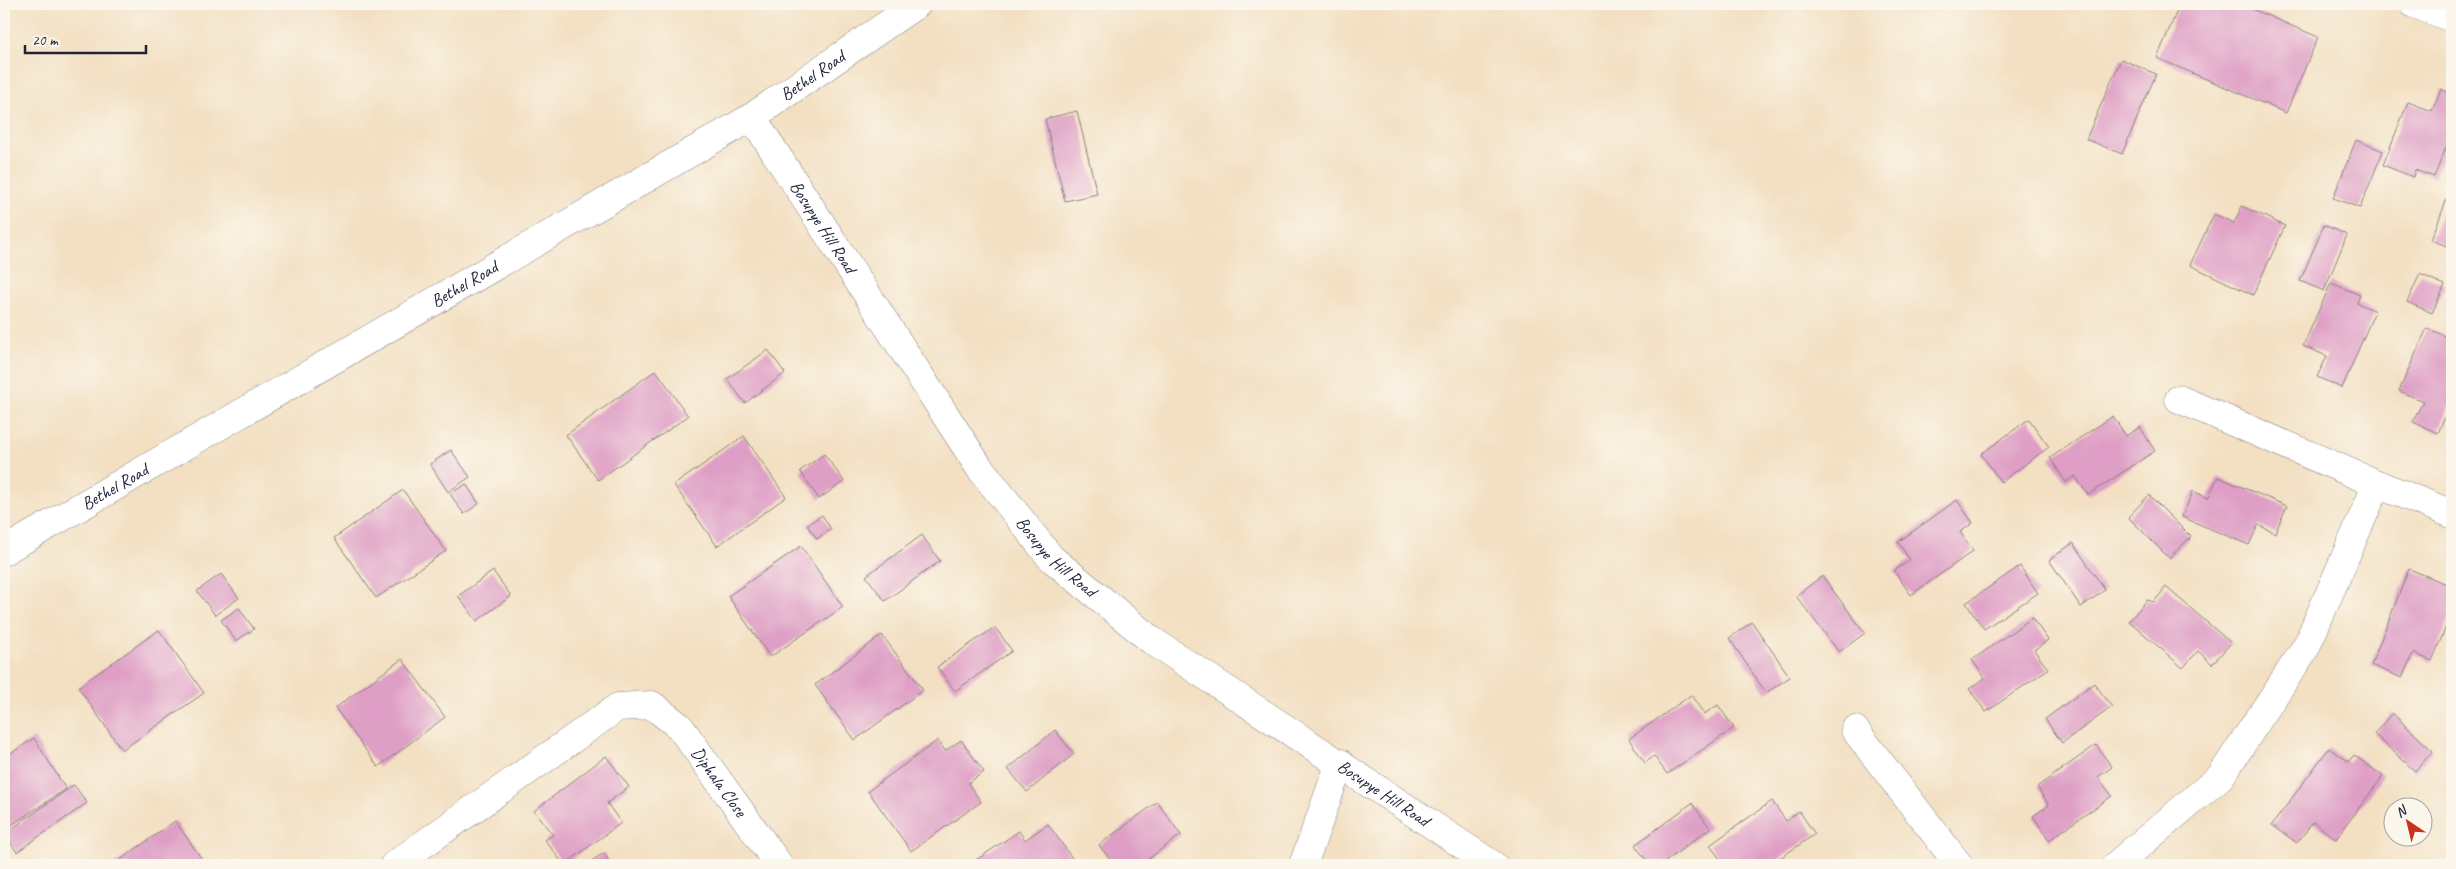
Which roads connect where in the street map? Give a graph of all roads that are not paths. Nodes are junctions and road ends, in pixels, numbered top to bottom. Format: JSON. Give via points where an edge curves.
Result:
{"nodes":[{"id":1,"x":917,"y":4,"type":"edge"},
{"id":2,"x":2414,"y":4,"type":"edge"},
{"id":3,"x":2452,"y":18,"type":"edge"},
{"id":4,"x":752,"y":117,"type":"junction"},
{"id":5,"x":2179,"y":399,"type":"dead end"},
{"id":6,"x":2377,"y":484,"type":"junction"},
{"id":7,"x":2452,"y":514,"type":"edge"},
{"id":8,"x":4,"y":551,"type":"edge"},
{"id":9,"x":1855,"y":730,"type":"dead end"},
{"id":10,"x":1340,"y":763,"type":"junction"},
{"id":11,"x":394,"y":865,"type":"edge"},
{"id":12,"x":778,"y":865,"type":"edge"},
{"id":13,"x":1303,"y":865,"type":"edge"},
{"id":14,"x":1493,"y":865,"type":"edge"},
{"id":15,"x":1959,"y":865,"type":"edge"},
{"id":16,"x":2116,"y":865,"type":"edge"}],
"edges":[{"from":1,"to":4,"type":"street","name":"Bethel Road"},
{"from":2,"to":3,"type":"street"},
{"from":4,"to":8,"type":"street","name":"Bethel Road"},
{"from":4,"to":10,"type":"street","name":"Bosupye Hill Road","via":[[979,467],[1051,558],[1151,640]]},
{"from":5,"to":6,"type":"street"},
{"from":6,"to":7,"type":"street"},
{"from":6,"to":16,"type":"street","via":[[2306,647],[2220,776]]},
{"from":9,"to":15,"type":"street"},
{"from":10,"to":13,"type":"street"},
{"from":10,"to":14,"type":"street","name":"Bosupye Hill Road"},
{"from":11,"to":12,"type":"street","name":"Diphala Close","via":[[618,707],[652,706],[680,727]]}]}
